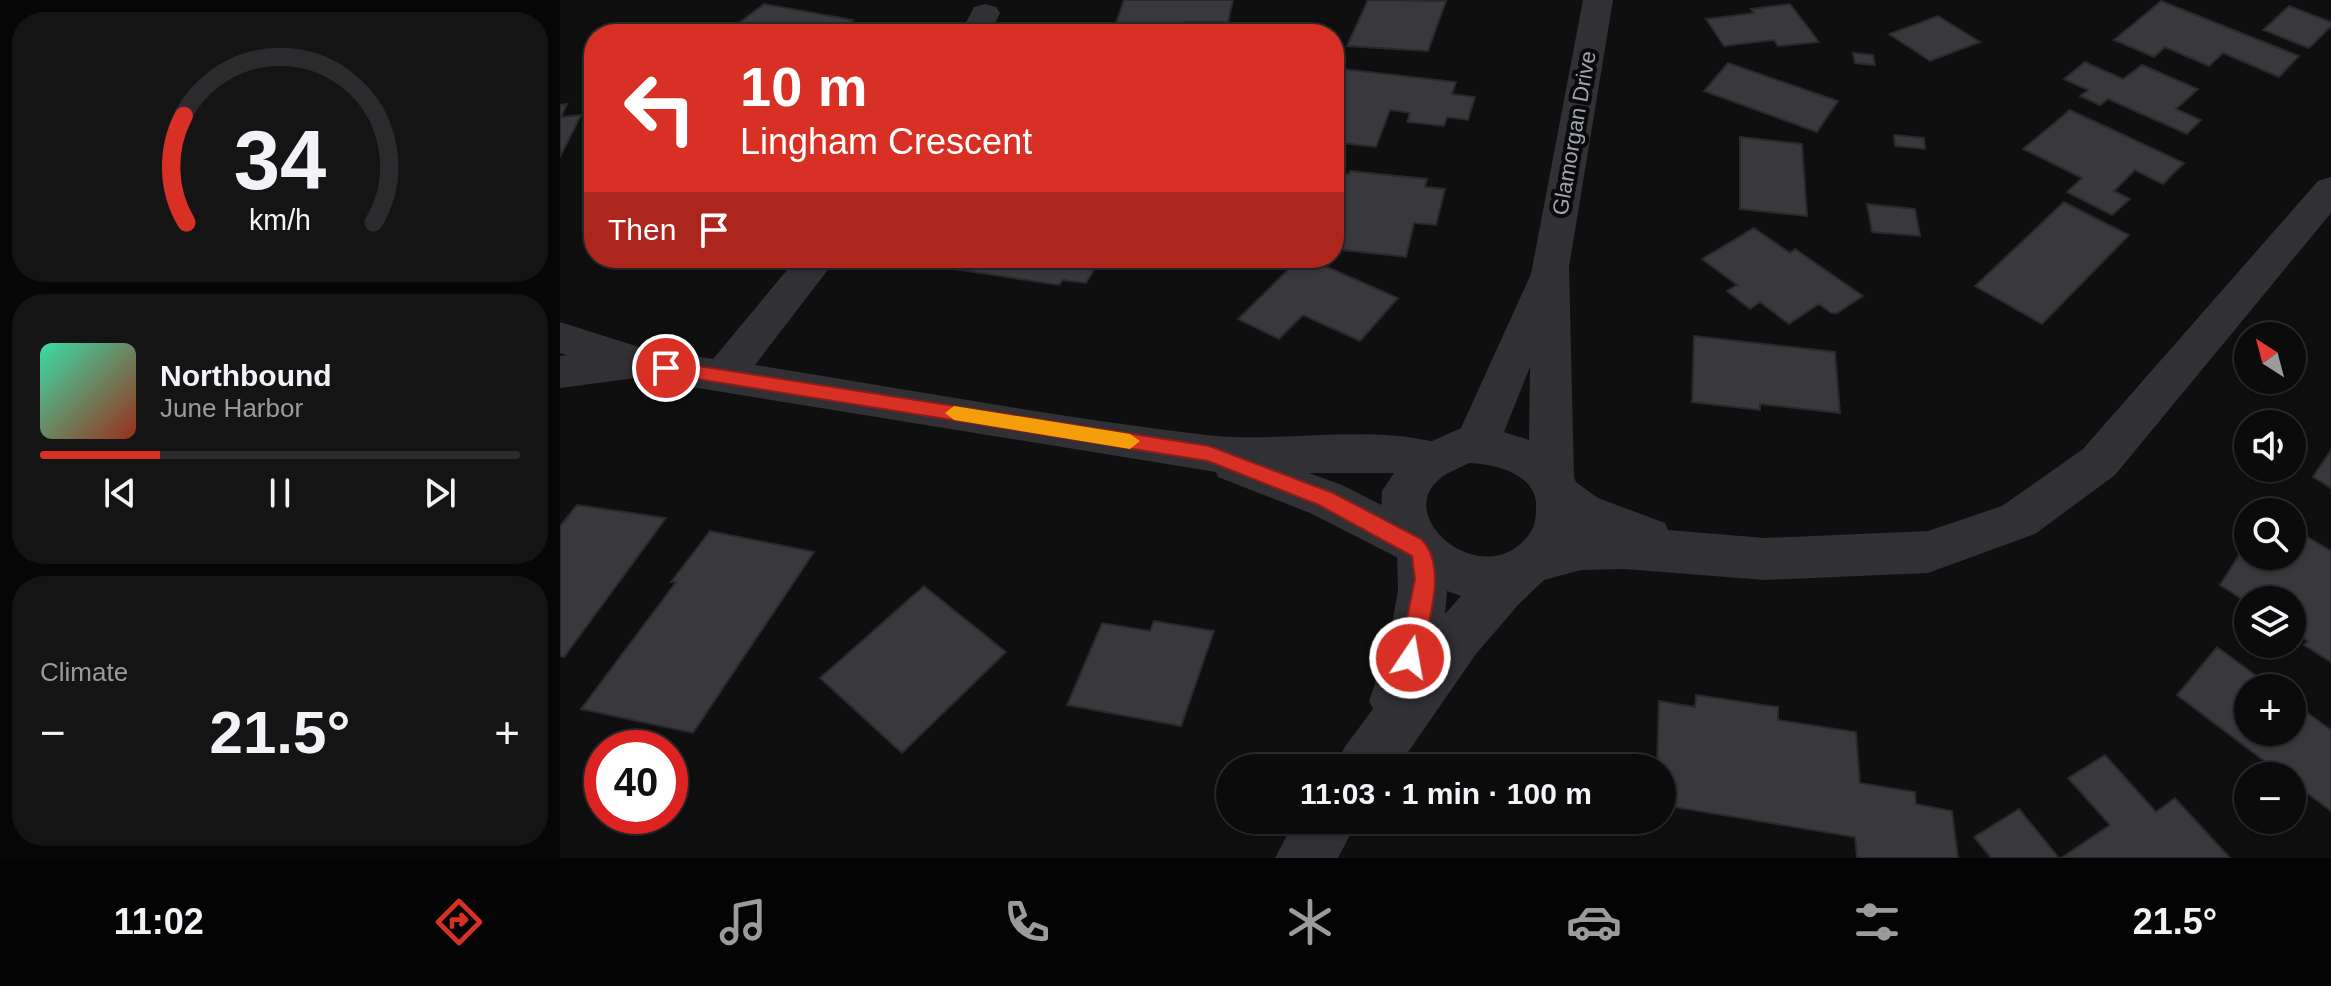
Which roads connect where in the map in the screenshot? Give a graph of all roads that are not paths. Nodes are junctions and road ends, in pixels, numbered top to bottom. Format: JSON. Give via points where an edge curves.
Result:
{"nodes":[{"id":1,"x":1598,"y":0,"type":"edge"},
{"id":2,"x":2331,"y":189,"type":"edge"},
{"id":3,"x":1550,"y":267,"type":"junction"},
{"id":4,"x":810,"y":268,"type":"edge"},
{"id":5,"x":560,"y":337,"type":"edge"},
{"id":6,"x":638,"y":363,"type":"junction"},
{"id":7,"x":560,"y":372,"type":"edge"},
{"id":8,"x":723,"y":376,"type":"junction"},
{"id":9,"x":1476,"y":445,"type":"junction"},
{"id":10,"x":1209,"y":454,"type":"junction"},
{"id":11,"x":1432,"y":459,"type":"junction"},
{"id":12,"x":1554,"y":487,"type":"junction"},
{"id":13,"x":1418,"y":549,"type":"junction"},
{"id":14,"x":1765,"y":559,"type":"junction"},
{"id":15,"x":1528,"y":565,"type":"junction"},
{"id":16,"x":1370,"y":754,"type":"edge"},
{"id":17,"x":1374,"y":754,"type":"edge"},
{"id":18,"x":1320,"y":834,"type":"edge"},
{"id":19,"x":1304,"y":858,"type":"edge"}],
"edges":[{"from":1,"to":3,"type":"street","name":"Glamorgan Drive"},
{"from":2,"to":14,"type":"street","via":[[2099,462],[2018,520],[1928,552]]},
{"from":3,"to":9,"type":"street","name":"Glamorgan Drive"},
{"from":3,"to":12,"type":"street","name":"Glamorgan Drive"},
{"from":4,"to":8,"type":"street"},
{"from":5,"to":6,"type":"street"},
{"from":6,"to":7,"type":"street"},
{"from":6,"to":8,"type":"street"},
{"from":8,"to":10,"type":"street"},
{"from":9,"to":11,"type":"street"},
{"from":9,"to":12,"type":"street","via":[[1519,454],[1537,465]]},
{"from":10,"to":11,"type":"street"},
{"from":10,"to":13,"type":"street","via":[[1326,499]]},
{"from":11,"to":13,"type":"street","via":[[1405,493],[1403,514]]},
{"from":12,"to":14,"type":"street","via":[[1581,512],[1641,536]]},
{"from":12,"to":15,"type":"street","via":[[1561,513],[1557,531],[1548,548]]},
{"from":13,"to":15,"type":"street","via":[[1443,568],[1470,577],[1498,576]]},
{"from":13,"to":16,"type":"street","via":[[1425,579],[1406,675]]},
{"from":14,"to":15,"type":"street","via":[[1610,548],[1581,549]]},
{"from":15,"to":17,"type":"street","via":[[1463,627]]},
{"from":18,"to":19,"type":"street"}]}
